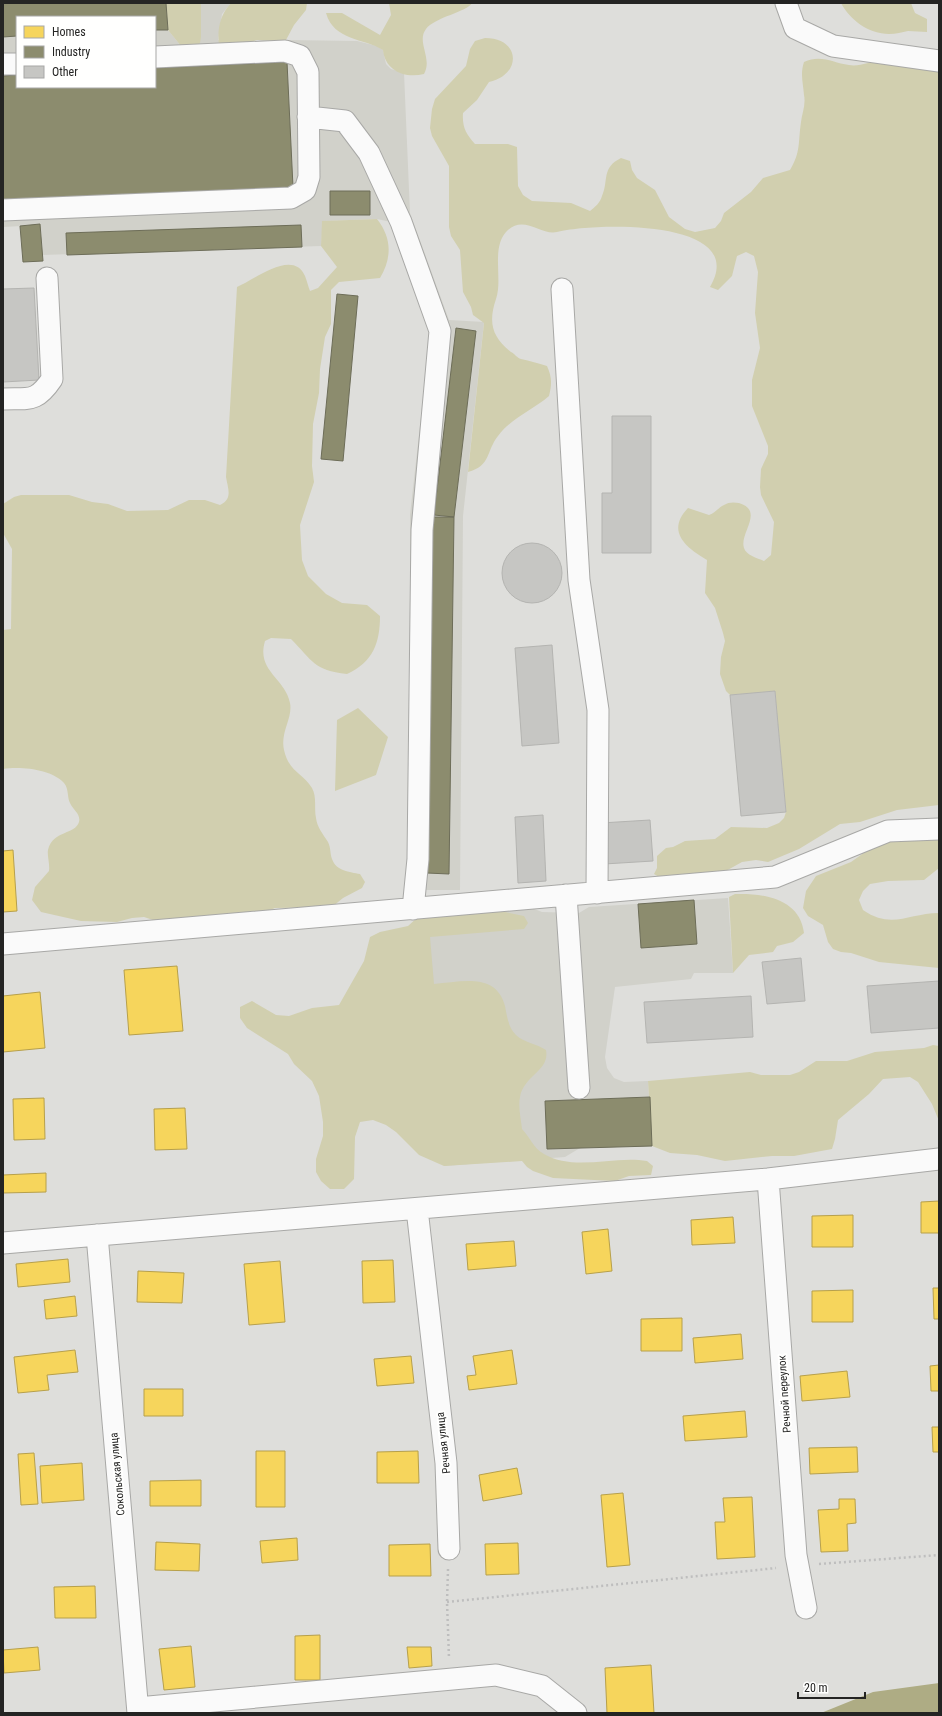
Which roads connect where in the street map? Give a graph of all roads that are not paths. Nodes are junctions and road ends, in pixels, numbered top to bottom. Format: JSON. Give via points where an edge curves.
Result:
{"nodes":[{"id":1,"x":786,"y":3,"type":"edge"},
{"id":2,"x":156,"y":57,"type":"edge"},
{"id":3,"x":939,"y":61,"type":"edge"},
{"id":4,"x":3,"y":64,"type":"edge"},
{"id":5,"x":16,"y":64,"type":"edge"},
{"id":6,"x":308,"y":117,"type":"junction"},
{"id":7,"x":3,"y":210,"type":"edge"},
{"id":8,"x":47,"y":278,"type":"dead end"},
{"id":9,"x":562,"y":289,"type":"dead end"},
{"id":10,"x":3,"y":399,"type":"edge"},
{"id":11,"x":939,"y":829,"type":"edge"},
{"id":12,"x":597,"y":892,"type":"junction"},
{"id":13,"x":566,"y":896,"type":"junction"},
{"id":14,"x":413,"y":909,"type":"junction"},
{"id":15,"x":3,"y":944,"type":"edge"},
{"id":16,"x":579,"y":1088,"type":"dead end"},
{"id":17,"x":939,"y":1159,"type":"edge"},
{"id":18,"x":768,"y":1179,"type":"junction"},
{"id":19,"x":417,"y":1209,"type":"junction"},
{"id":20,"x":96,"y":1235,"type":"junction"},
{"id":21,"x":3,"y":1243,"type":"edge"},
{"id":22,"x":449,"y":1549,"type":"road end"},
{"id":23,"x":806,"y":1608,"type":"dead end"},
{"id":24,"x":138,"y":1711,"type":"edge"},
{"id":25,"x":576,"y":1713,"type":"edge"}],
"edges":[{"from":1,"to":3,"type":"street","via":[[795,28],[833,46]]},
{"from":2,"to":6,"type":"street","via":[[286,52],[300,56],[308,72]]},
{"from":4,"to":5,"type":"street"},
{"from":6,"to":7,"type":"street","via":[[309,177],[305,190],[291,198]]},
{"from":6,"to":14,"type":"street","via":[[345,121],[369,153],[401,222],[440,331],[422,530],[418,859]]},
{"from":8,"to":10,"type":"street","via":[[52,379],[42,393],[32,398]]},
{"from":9,"to":12,"type":"street","via":[[579,580],[598,710]]},
{"from":11,"to":12,"type":"street","via":[[888,831],[775,877]]},
{"from":12,"to":13,"type":"street"},
{"from":13,"to":14,"type":"street"},
{"from":13,"to":16,"type":"street"},
{"from":14,"to":15,"type":"street"},
{"from":17,"to":18,"type":"street"},
{"from":18,"to":19,"type":"street"},
{"from":18,"to":23,"type":"street","name":"Речной переулок","via":[[798,1566]]},
{"from":19,"to":20,"type":"street"},
{"from":19,"to":22,"type":"street","name":"Речная улица","via":[[446,1463]]},
{"from":20,"to":21,"type":"street"},
{"from":20,"to":24,"type":"street","name":"Сокольская улица"},
{"from":24,"to":25,"type":"street","via":[[496,1675],[542,1686]]}]}
